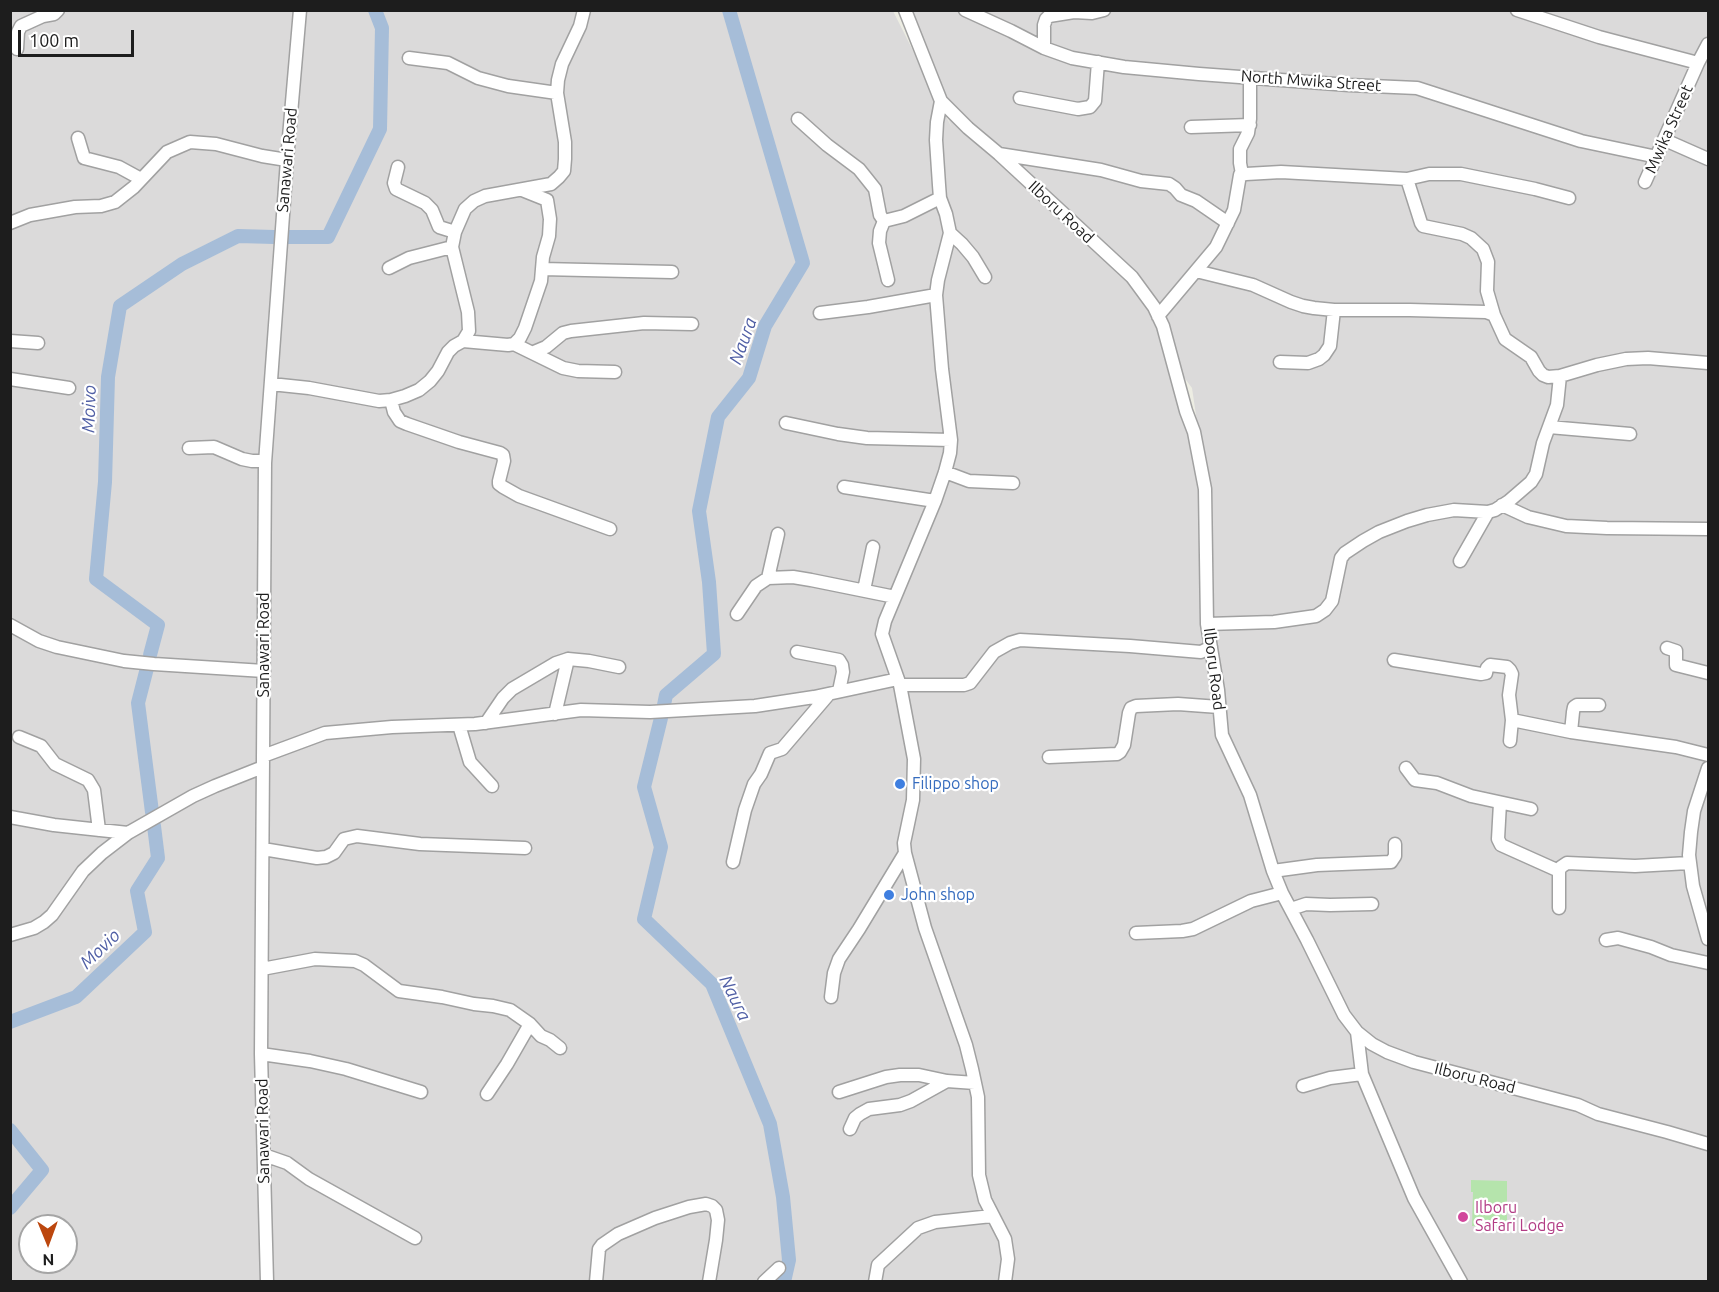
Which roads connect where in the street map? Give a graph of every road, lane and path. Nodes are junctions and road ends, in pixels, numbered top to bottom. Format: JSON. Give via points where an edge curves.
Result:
{"nodes":[{"id":1,"x":58,"y":10,"type":"edge"},
{"id":2,"x":300,"y":10,"type":"edge"},
{"id":3,"x":584,"y":10,"type":"edge"},
{"id":4,"x":905,"y":10,"type":"edge"},
{"id":5,"x":965,"y":10,"type":"edge"},
{"id":6,"x":1104,"y":10,"type":"edge"},
{"id":7,"x":1517,"y":10,"type":"edge"},
{"id":8,"x":1708,"y":44,"type":"edge"},
{"id":9,"x":1044,"y":48,"type":"junction"},
{"id":10,"x":17,"y":49,"type":"dead end"},
{"id":11,"x":409,"y":58,"type":"dead end"},
{"id":12,"x":1098,"y":62,"type":"junction"},
{"id":13,"x":1698,"y":63,"type":"junction"},
{"id":14,"x":1250,"y":77,"type":"junction"},
{"id":15,"x":557,"y":93,"type":"junction"},
{"id":16,"x":1020,"y":98,"type":"dead end"},
{"id":17,"x":941,"y":101,"type":"junction"},
{"id":18,"x":798,"y":119,"type":"dead end"},
{"id":19,"x":1250,"y":125,"type":"junction"},
{"id":20,"x":1191,"y":127,"type":"dead end"},
{"id":21,"x":78,"y":138,"type":"dead end"},
{"id":22,"x":1665,"y":140,"type":"junction"},
{"id":23,"x":999,"y":154,"type":"junction"},
{"id":24,"x":1657,"y":157,"type":"junction"},
{"id":25,"x":1708,"y":159,"type":"edge"},
{"id":26,"x":287,"y":160,"type":"junction"},
{"id":27,"x":398,"y":167,"type":"dead end"},
{"id":28,"x":1242,"y":174,"type":"junction"},
{"id":29,"x":141,"y":179,"type":"junction"},
{"id":30,"x":1407,"y":179,"type":"junction"},
{"id":31,"x":1645,"y":182,"type":"dead end"},
{"id":32,"x":522,"y":190,"type":"junction"},
{"id":33,"x":940,"y":198,"type":"junction"},
{"id":34,"x":1569,"y":198,"type":"dead end"},
{"id":35,"x":884,"y":221,"type":"junction"},
{"id":36,"x":10,"y":223,"type":"edge"},
{"id":37,"x":1228,"y":223,"type":"junction"},
{"id":38,"x":455,"y":232,"type":"junction"},
{"id":39,"x":950,"y":233,"type":"junction"},
{"id":40,"x":452,"y":247,"type":"junction"},
{"id":41,"x":388,"y":267,"type":"dead end"},
{"id":42,"x":542,"y":268,"type":"junction"},
{"id":43,"x":1196,"y":271,"type":"junction"},
{"id":44,"x":672,"y":272,"type":"dead end"},
{"id":45,"x":985,"y":277,"type":"dead end"},
{"id":46,"x":888,"y":280,"type":"dead end"},
{"id":47,"x":936,"y":295,"type":"junction"},
{"id":48,"x":1334,"y":310,"type":"junction"},
{"id":49,"x":820,"y":313,"type":"dead end"},
{"id":50,"x":1494,"y":315,"type":"junction"},
{"id":51,"x":1158,"y":316,"type":"junction"},
{"id":52,"x":692,"y":324,"type":"dead end"},
{"id":53,"x":463,"y":340,"type":"junction"},
{"id":54,"x":10,"y":341,"type":"edge"},
{"id":55,"x":38,"y":343,"type":"dead end"},
{"id":56,"x":514,"y":344,"type":"junction"},
{"id":57,"x":534,"y":352,"type":"junction"},
{"id":58,"x":1280,"y":362,"type":"dead end"},
{"id":59,"x":1708,"y":363,"type":"edge"},
{"id":60,"x":615,"y":372,"type":"dead end"},
{"id":61,"x":1560,"y":376,"type":"junction"},
{"id":62,"x":10,"y":379,"type":"edge"},
{"id":63,"x":271,"y":384,"type":"junction"},
{"id":64,"x":69,"y":388,"type":"dead end"},
{"id":65,"x":391,"y":400,"type":"junction"},
{"id":66,"x":786,"y":423,"type":"dead end"},
{"id":67,"x":1549,"y":427,"type":"junction"},
{"id":68,"x":1630,"y":434,"type":"dead end"},
{"id":69,"x":951,"y":440,"type":"junction"},
{"id":70,"x":189,"y":448,"type":"dead end"},
{"id":71,"x":265,"y":461,"type":"junction"},
{"id":72,"x":945,"y":472,"type":"junction"},
{"id":73,"x":1013,"y":483,"type":"dead end"},
{"id":74,"x":844,"y":487,"type":"dead end"},
{"id":75,"x":935,"y":501,"type":"junction"},
{"id":76,"x":1502,"y":505,"type":"junction"},
{"id":77,"x":1488,"y":512,"type":"junction"},
{"id":78,"x":609,"y":529,"type":"dead end"},
{"id":79,"x":1708,"y":529,"type":"edge"},
{"id":80,"x":778,"y":534,"type":"dead end"},
{"id":81,"x":873,"y":547,"type":"dead end"},
{"id":82,"x":1460,"y":561,"type":"dead end"},
{"id":83,"x":768,"y":578,"type":"junction"},
{"id":84,"x":864,"y":590,"type":"junction"},
{"id":85,"x":895,"y":597,"type":"junction"},
{"id":86,"x":737,"y":614,"type":"dead end"},
{"id":87,"x":1207,"y":624,"type":"junction"},
{"id":88,"x":10,"y":625,"type":"edge"},
{"id":89,"x":1211,"y":647,"type":"junction"},
{"id":90,"x":1667,"y":648,"type":"dead end"},
{"id":91,"x":797,"y":652,"type":"dead end"},
{"id":92,"x":568,"y":659,"type":"junction"},
{"id":93,"x":1394,"y":660,"type":"dead end"},
{"id":94,"x":619,"y":667,"type":"dead end"},
{"id":95,"x":264,"y":670,"type":"junction"},
{"id":96,"x":1708,"y":673,"type":"edge"},
{"id":97,"x":899,"y":682,"type":"junction"},
{"id":98,"x":834,"y":693,"type":"junction"},
{"id":99,"x":1599,"y":705,"type":"dead end"},
{"id":100,"x":1219,"y":707,"type":"junction"},
{"id":101,"x":555,"y":714,"type":"junction"},
{"id":102,"x":1512,"y":720,"type":"junction"},
{"id":103,"x":486,"y":723,"type":"junction"},
{"id":104,"x":459,"y":725,"type":"junction"},
{"id":105,"x":1571,"y":732,"type":"junction"},
{"id":106,"x":19,"y":737,"type":"dead end"},
{"id":107,"x":1510,"y":741,"type":"dead end"},
{"id":108,"x":1708,"y":755,"type":"edge"},
{"id":109,"x":1049,"y":757,"type":"dead end"},
{"id":110,"x":263,"y":761,"type":"junction"},
{"id":111,"x":1406,"y":768,"type":"dead end"},
{"id":112,"x":1708,"y":768,"type":"edge"},
{"id":113,"x":1707,"y":781,"type":"edge"},
{"id":114,"x":492,"y":786,"type":"dead end"},
{"id":115,"x":1500,"y":803,"type":"junction"},
{"id":116,"x":1532,"y":809,"type":"dead end"},
{"id":117,"x":10,"y":817,"type":"edge"},
{"id":118,"x":99,"y":830,"type":"junction"},
{"id":119,"x":128,"y":833,"type":"junction"},
{"id":120,"x":1395,"y":844,"type":"dead end"},
{"id":121,"x":525,"y":848,"type":"dead end"},
{"id":122,"x":263,"y":849,"type":"junction"},
{"id":123,"x":905,"y":853,"type":"junction"},
{"id":124,"x":733,"y":862,"type":"dead end"},
{"id":125,"x":1689,"y":863,"type":"junction"},
{"id":126,"x":1272,"y":871,"type":"junction"},
{"id":127,"x":1559,"y":871,"type":"junction"},
{"id":128,"x":1282,"y":893,"type":"junction"},
{"id":129,"x":1372,"y":904,"type":"dead end"},
{"id":130,"x":1559,"y":908,"type":"dead end"},
{"id":131,"x":1291,"y":909,"type":"junction"},
{"id":132,"x":1136,"y":933,"type":"dead end"},
{"id":133,"x":10,"y":935,"type":"edge"},
{"id":134,"x":1708,"y":939,"type":"edge"},
{"id":135,"x":1606,"y":940,"type":"dead end"},
{"id":136,"x":1708,"y":963,"type":"edge"},
{"id":137,"x":262,"y":969,"type":"junction"},
{"id":138,"x":831,"y":997,"type":"dead end"},
{"id":139,"x":530,"y":1024,"type":"junction"},
{"id":140,"x":1357,"y":1032,"type":"junction"},
{"id":141,"x":560,"y":1048,"type":"dead end"},
{"id":142,"x":261,"y":1054,"type":"junction"},
{"id":143,"x":1362,"y":1074,"type":"junction"},
{"id":144,"x":947,"y":1081,"type":"junction"},
{"id":145,"x":975,"y":1083,"type":"junction"},
{"id":146,"x":1303,"y":1086,"type":"dead end"},
{"id":147,"x":421,"y":1092,"type":"dead end"},
{"id":148,"x":838,"y":1092,"type":"dead end"},
{"id":149,"x":487,"y":1094,"type":"dead end"},
{"id":150,"x":850,"y":1130,"type":"dead end"},
{"id":151,"x":1708,"y":1144,"type":"edge"},
{"id":152,"x":264,"y":1155,"type":"junction"},
{"id":153,"x":992,"y":1216,"type":"junction"},
{"id":154,"x":415,"y":1238,"type":"dead end"},
{"id":155,"x":779,"y":1268,"type":"dead end"},
{"id":156,"x":267,"y":1281,"type":"edge"},
{"id":157,"x":596,"y":1281,"type":"edge"},
{"id":158,"x":709,"y":1281,"type":"edge"},
{"id":159,"x":764,"y":1281,"type":"edge"},
{"id":160,"x":875,"y":1281,"type":"edge"},
{"id":161,"x":1005,"y":1281,"type":"edge"},
{"id":162,"x":1461,"y":1281,"type":"edge"}],
"edges":[{"from":1,"to":10,"type":"street","via":[[21,26]]},
{"from":2,"to":26,"type":"street","name":"Sanawari Road"},
{"from":3,"to":15,"type":"street","via":[[562,64]]},
{"from":4,"to":17,"type":"street","name":"Ilboru Road"},
{"from":5,"to":9,"type":"street","name":"North Mwika Street"},
{"from":6,"to":9,"type":"street","via":[[1049,16],[1044,26]]},
{"from":7,"to":13,"type":"street"},
{"from":8,"to":13,"type":"street","name":"Mwika Street"},
{"from":9,"to":12,"type":"street","name":"North Mwika Street"},
{"from":11,"to":15,"type":"street","via":[[448,63],[478,78],[508,86]]},
{"from":12,"to":14,"type":"street","name":"North Mwika Street"},
{"from":12,"to":16,"type":"street","via":[[1095,101],[1090,108]]},
{"from":13,"to":22,"type":"street","name":"Mwika Street"},
{"from":14,"to":19,"type":"street"},
{"from":14,"to":24,"type":"street","name":"North Mwika Street","via":[[1417,88],[1581,141]]},
{"from":15,"to":32,"type":"street","via":[[565,142],[564,171],[551,183]]},
{"from":17,"to":23,"type":"street","name":"Ilboru Road"},
{"from":17,"to":33,"type":"street","via":[[936,140]]},
{"from":18,"to":35,"type":"street","via":[[859,169],[875,189]]},
{"from":19,"to":20,"type":"street"},
{"from":19,"to":28,"type":"street","via":[[1240,149]]},
{"from":21,"to":29,"type":"street","via":[[84,158],[119,167]]},
{"from":22,"to":24,"type":"street","name":"Mwika Street"},
{"from":22,"to":25,"type":"street"},
{"from":23,"to":37,"type":"street","via":[[1169,184]]},
{"from":23,"to":51,"type":"street","name":"Ilboru Road","via":[[1132,277]]},
{"from":24,"to":31,"type":"street","name":"Mwika Street"},
{"from":26,"to":29,"type":"street","via":[[190,142],[167,152]]},
{"from":26,"to":63,"type":"street","name":"Sanawari Road"},
{"from":27,"to":38,"type":"street","via":[[396,189],[425,203],[439,227]]},
{"from":28,"to":30,"type":"street","via":[[1281,172]]},
{"from":28,"to":37,"type":"street"},
{"from":29,"to":36,"type":"street","via":[[115,202],[30,215]]},
{"from":30,"to":34,"type":"street","via":[[1461,174]]},
{"from":30,"to":50,"type":"street","via":[[1423,226],[1462,234],[1483,249],[1488,262],[1486,291]]},
{"from":32,"to":38,"type":"street","via":[[474,201],[465,209]]},
{"from":32,"to":42,"type":"street","via":[[549,204],[549,236]]},
{"from":33,"to":35,"type":"street"},
{"from":33,"to":39,"type":"street"},
{"from":35,"to":46,"type":"street","via":[[879,243]]},
{"from":37,"to":43,"type":"street"},
{"from":38,"to":40,"type":"street"},
{"from":39,"to":45,"type":"street","via":[[973,256]]},
{"from":39,"to":47,"type":"street"},
{"from":40,"to":41,"type":"street"},
{"from":40,"to":53,"type":"street","via":[[468,312],[469,331]]},
{"from":42,"to":44,"type":"street"},
{"from":42,"to":56,"type":"street","via":[[532,308]]},
{"from":43,"to":48,"type":"street","via":[[1253,285],[1304,306]]},
{"from":43,"to":51,"type":"street"},
{"from":47,"to":49,"type":"street"},
{"from":47,"to":69,"type":"street"},
{"from":48,"to":50,"type":"street","via":[[1410,309]]},
{"from":48,"to":58,"type":"street","via":[[1330,346],[1324,355],[1308,363]]},
{"from":50,"to":61,"type":"street","via":[[1505,339],[1531,357],[1543,375]]},
{"from":51,"to":87,"type":"street","name":"Ilboru Road","via":[[1194,432],[1205,489]]},
{"from":52,"to":57,"type":"street","via":[[644,323],[571,331]]},
{"from":53,"to":56,"type":"street"},
{"from":53,"to":65,"type":"street","via":[[448,352],[430,381],[419,390]]},
{"from":54,"to":55,"type":"street"},
{"from":56,"to":57,"type":"street"},
{"from":57,"to":60,"type":"street","via":[[563,368]]},
{"from":59,"to":61,"type":"street","via":[[1626,359]]},
{"from":61,"to":67,"type":"street","via":[[1557,405]]},
{"from":62,"to":64,"type":"street"},
{"from":63,"to":65,"type":"street"},
{"from":63,"to":71,"type":"street","name":"Sanawari Road"},
{"from":65,"to":78,"type":"street","via":[[400,421],[503,455],[499,481],[503,487]]},
{"from":66,"to":69,"type":"street","via":[[867,438]]},
{"from":67,"to":68,"type":"street"},
{"from":67,"to":76,"type":"street","via":[[1536,474]]},
{"from":69,"to":72,"type":"street"},
{"from":70,"to":71,"type":"street","via":[[214,447],[242,459]]},
{"from":71,"to":95,"type":"street","name":"Sanawari Road"},
{"from":72,"to":73,"type":"street","via":[[969,481]]},
{"from":72,"to":75,"type":"street"},
{"from":74,"to":75,"type":"street"},
{"from":75,"to":85,"type":"street"},
{"from":76,"to":77,"type":"street"},
{"from":76,"to":79,"type":"street","via":[[1528,517],[1566,526]]},
{"from":77,"to":82,"type":"street"},
{"from":77,"to":87,"type":"street","via":[[1454,510],[1427,515],[1363,541],[1341,558],[1332,601],[1316,616]]},
{"from":80,"to":83,"type":"street"},
{"from":81,"to":84,"type":"street"},
{"from":83,"to":84,"type":"street","via":[[794,578]]},
{"from":83,"to":86,"type":"street","via":[[756,586]]},
{"from":84,"to":85,"type":"street"},
{"from":85,"to":97,"type":"street","via":[[882,634]]},
{"from":87,"to":89,"type":"street","name":"Ilboru Road"},
{"from":88,"to":95,"type":"street","via":[[39,641],[124,661]]},
{"from":89,"to":97,"type":"street","via":[[1201,652],[1020,640],[994,652],[970,683]]},
{"from":89,"to":100,"type":"street","name":"Ilboru Road"},
{"from":90,"to":96,"type":"street","via":[[1676,651],[1676,665]]},
{"from":91,"to":98,"type":"street","via":[[839,660],[843,672]]},
{"from":92,"to":94,"type":"street"},
{"from":92,"to":101,"type":"street"},
{"from":92,"to":103,"type":"street","via":[[512,689]]},
{"from":93,"to":102,"type":"street","via":[[1481,674],[1490,665],[1507,667],[1512,674]]},
{"from":95,"to":110,"type":"street","name":"Sanawari Road"},
{"from":97,"to":98,"type":"street"},
{"from":97,"to":123,"type":"street","via":[[914,759]]},
{"from":98,"to":101,"type":"street","via":[[755,706]]},
{"from":98,"to":124,"type":"street","via":[[782,749],[770,753],[745,810]]},
{"from":99,"to":105,"type":"street","via":[[1577,705]]},
{"from":100,"to":109,"type":"street","via":[[1136,706],[1131,708],[1124,745],[1117,754]]},
{"from":100,"to":126,"type":"street","name":"Ilboru Road","via":[[1222,735],[1250,795]]},
{"from":101,"to":103,"type":"street"},
{"from":102,"to":105,"type":"street"},
{"from":102,"to":107,"type":"street"},
{"from":103,"to":104,"type":"street"},
{"from":104,"to":110,"type":"street","via":[[325,733]]},
{"from":104,"to":114,"type":"street","via":[[470,762]]},
{"from":105,"to":108,"type":"street"},
{"from":106,"to":118,"type":"street","via":[[36,743],[55,764],[88,780],[94,790]]},
{"from":110,"to":119,"type":"street"},
{"from":110,"to":122,"type":"street","name":"Sanawari Road"},
{"from":111,"to":115,"type":"street","via":[[1415,780]]},
{"from":112,"to":113,"type":"street"},
{"from":113,"to":125,"type":"street","via":[[1694,811]]},
{"from":115,"to":116,"type":"street"},
{"from":115,"to":127,"type":"street","via":[[1501,845]]},
{"from":117,"to":118,"type":"street"},
{"from":118,"to":119,"type":"street"},
{"from":119,"to":133,"type":"street","via":[[83,871],[44,922]]},
{"from":120,"to":126,"type":"street","via":[[1395,856],[1391,862],[1382,864],[1362,862]]},
{"from":121,"to":122,"type":"street","via":[[420,844],[357,836],[344,839],[326,857]]},
{"from":122,"to":137,"type":"street","name":"Sanawari Road"},
{"from":123,"to":138,"type":"street","via":[[839,959]]},
{"from":123,"to":145,"type":"street"},
{"from":125,"to":127,"type":"street","via":[[1567,864]]},
{"from":125,"to":134,"type":"street"},
{"from":126,"to":128,"type":"street","name":"Ilboru Road"},
{"from":127,"to":130,"type":"street"},
{"from":128,"to":131,"type":"street","name":"Ilboru Road"},
{"from":128,"to":132,"type":"street","via":[[1251,901],[1193,929]]},
{"from":129,"to":131,"type":"street","via":[[1306,904]]},
{"from":131,"to":140,"type":"street","name":"Ilboru Road","via":[[1344,1015]]},
{"from":135,"to":136,"type":"street","via":[[1618,938]]},
{"from":137,"to":139,"type":"street","via":[[315,959],[355,961],[399,991],[502,1008]]},
{"from":137,"to":142,"type":"street","name":"Sanawari Road"},
{"from":139,"to":141,"type":"street"},
{"from":139,"to":149,"type":"street"},
{"from":140,"to":143,"type":"street"},
{"from":140,"to":151,"type":"street","name":"Ilboru Road","via":[[1386,1052],[1414,1062]]},
{"from":142,"to":147,"type":"street","via":[[346,1069]]},
{"from":142,"to":152,"type":"street","name":"Sanawari Road"},
{"from":143,"to":146,"type":"street"},
{"from":143,"to":162,"type":"street","via":[[1414,1198]]},
{"from":144,"to":145,"type":"street"},
{"from":144,"to":148,"type":"street","via":[[900,1075]]},
{"from":144,"to":150,"type":"street","via":[[900,1105],[869,1109],[855,1118]]},
{"from":145,"to":153,"type":"street","via":[[981,1191]]},
{"from":152,"to":154,"type":"street","via":[[287,1163]]},
{"from":152,"to":156,"type":"street","name":"Sanawari Road"},
{"from":153,"to":160,"type":"street","via":[[935,1222],[918,1228],[878,1265]]},
{"from":153,"to":161,"type":"street","via":[[1005,1239]]},
{"from":155,"to":159,"type":"street"},
{"from":157,"to":158,"type":"street","via":[[599,1249],[610,1239],[655,1218],[706,1204],[716,1210],[718,1220]]}]}
